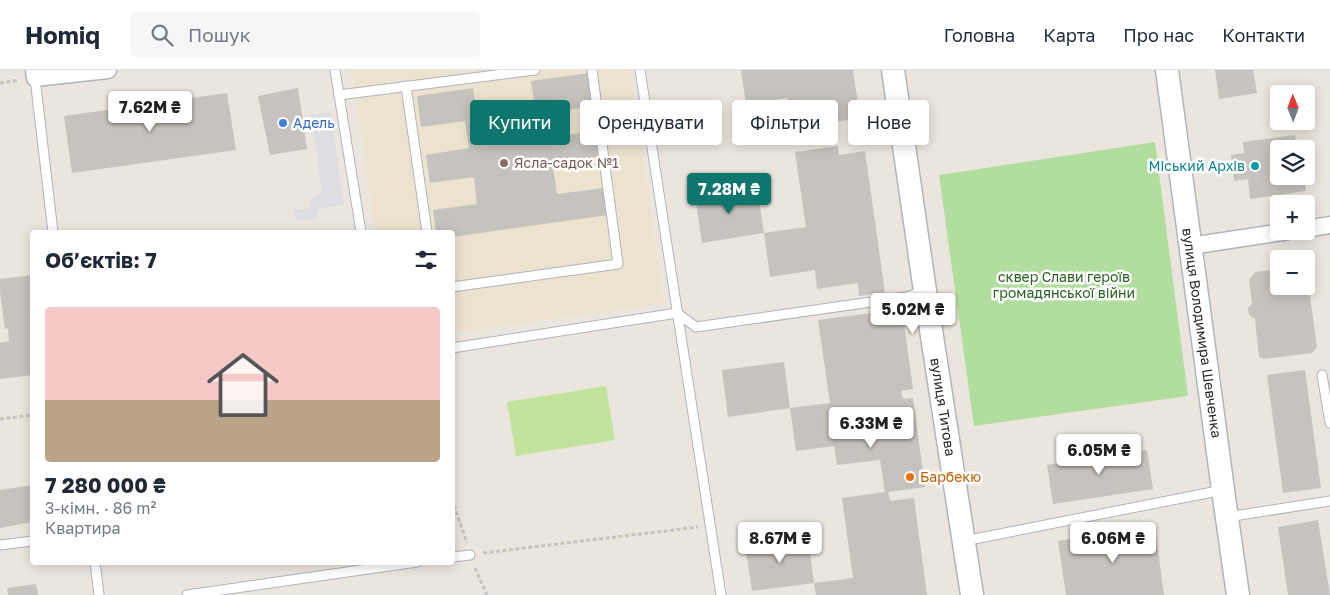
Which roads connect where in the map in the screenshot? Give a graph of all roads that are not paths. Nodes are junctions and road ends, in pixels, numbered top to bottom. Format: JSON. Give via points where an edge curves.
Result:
{"nodes":[{"id":1,"x":108,"y":70,"type":"edge"},
{"id":2,"x":335,"y":70,"type":"edge"},
{"id":3,"x":535,"y":70,"type":"edge"},
{"id":4,"x":592,"y":70,"type":"edge"},
{"id":5,"x":640,"y":70,"type":"edge"},
{"id":6,"x":894,"y":70,"type":"edge"},
{"id":7,"x":1167,"y":70,"type":"edge"},
{"id":8,"x":35,"y":74,"type":"edge"},
{"id":9,"x":406,"y":86,"type":"junction"},
{"id":10,"x":339,"y":95,"type":"junction"},
{"id":11,"x":1330,"y":225,"type":"edge"},
{"id":12,"x":1315,"y":228,"type":"edge"},
{"id":13,"x":54,"y":230,"type":"edge"},
{"id":14,"x":361,"y":230,"type":"edge"},
{"id":15,"x":428,"y":230,"type":"edge"},
{"id":16,"x":1270,"y":234,"type":"edge"},
{"id":17,"x":1190,"y":246,"type":"junction"},
{"id":18,"x":455,"y":287,"type":"edge"},
{"id":19,"x":925,"y":291,"type":"junction"},
{"id":20,"x":677,"y":313,"type":"junction"},
{"id":21,"x":455,"y":348,"type":"edge"},
{"id":22,"x":1322,"y":375,"type":"dead end"},
{"id":23,"x":1330,"y":423,"type":"edge"},
{"id":24,"x":1223,"y":490,"type":"junction"},
{"id":25,"x":1330,"y":502,"type":"edge"},
{"id":26,"x":1227,"y":517,"type":"junction"},
{"id":27,"x":30,"y":541,"type":"edge"},
{"id":28,"x":964,"y":542,"type":"junction"},
{"id":29,"x":0,"y":545,"type":"edge"},
{"id":30,"x":470,"y":555,"type":"road end"},
{"id":31,"x":455,"y":558,"type":"edge"},
{"id":32,"x":95,"y":565,"type":"edge"},
{"id":33,"x":396,"y":565,"type":"edge"},
{"id":34,"x":99,"y":595,"type":"edge"},
{"id":35,"x":187,"y":595,"type":"edge"},
{"id":36,"x":721,"y":595,"type":"edge"},
{"id":37,"x":972,"y":595,"type":"edge"},
{"id":38,"x":1238,"y":595,"type":"edge"}],
"edges":[{"from":1,"to":8,"type":"street"},
{"from":2,"to":10,"type":"lane"},
{"from":3,"to":9,"type":"lane"},
{"from":4,"to":18,"type":"lane","via":[[618,264]]},
{"from":5,"to":20,"type":"lane"},
{"from":6,"to":19,"type":"street","name":"вулиця Титова"},
{"from":7,"to":17,"type":"street","name":"вулиця Володимира Шевченка"},
{"from":8,"to":13,"type":"lane"},
{"from":9,"to":10,"type":"lane"},
{"from":9,"to":15,"type":"lane"},
{"from":10,"to":14,"type":"lane"},
{"from":11,"to":12,"type":"street"},
{"from":16,"to":17,"type":"street"},
{"from":17,"to":24,"type":"street","name":"вулиця Володимира Шевченка"},
{"from":19,"to":20,"type":"lane","via":[[906,298],[696,327]]},
{"from":19,"to":28,"type":"street","name":"вулиця Титова"},
{"from":20,"to":21,"type":"lane"},
{"from":20,"to":36,"type":"lane"},
{"from":22,"to":23,"type":"lane"},
{"from":24,"to":26,"type":"street","name":"вулиця Володимира Шевченка"},
{"from":24,"to":28,"type":"lane"},
{"from":25,"to":26,"type":"lane"},
{"from":26,"to":38,"type":"street","name":"вулиця Володимира Шевченка"},
{"from":27,"to":29,"type":"lane"},
{"from":28,"to":37,"type":"street","name":"вулиця Титова"},
{"from":30,"to":31,"type":"lane"},
{"from":32,"to":34,"type":"lane"},
{"from":33,"to":35,"type":"lane"}]}
